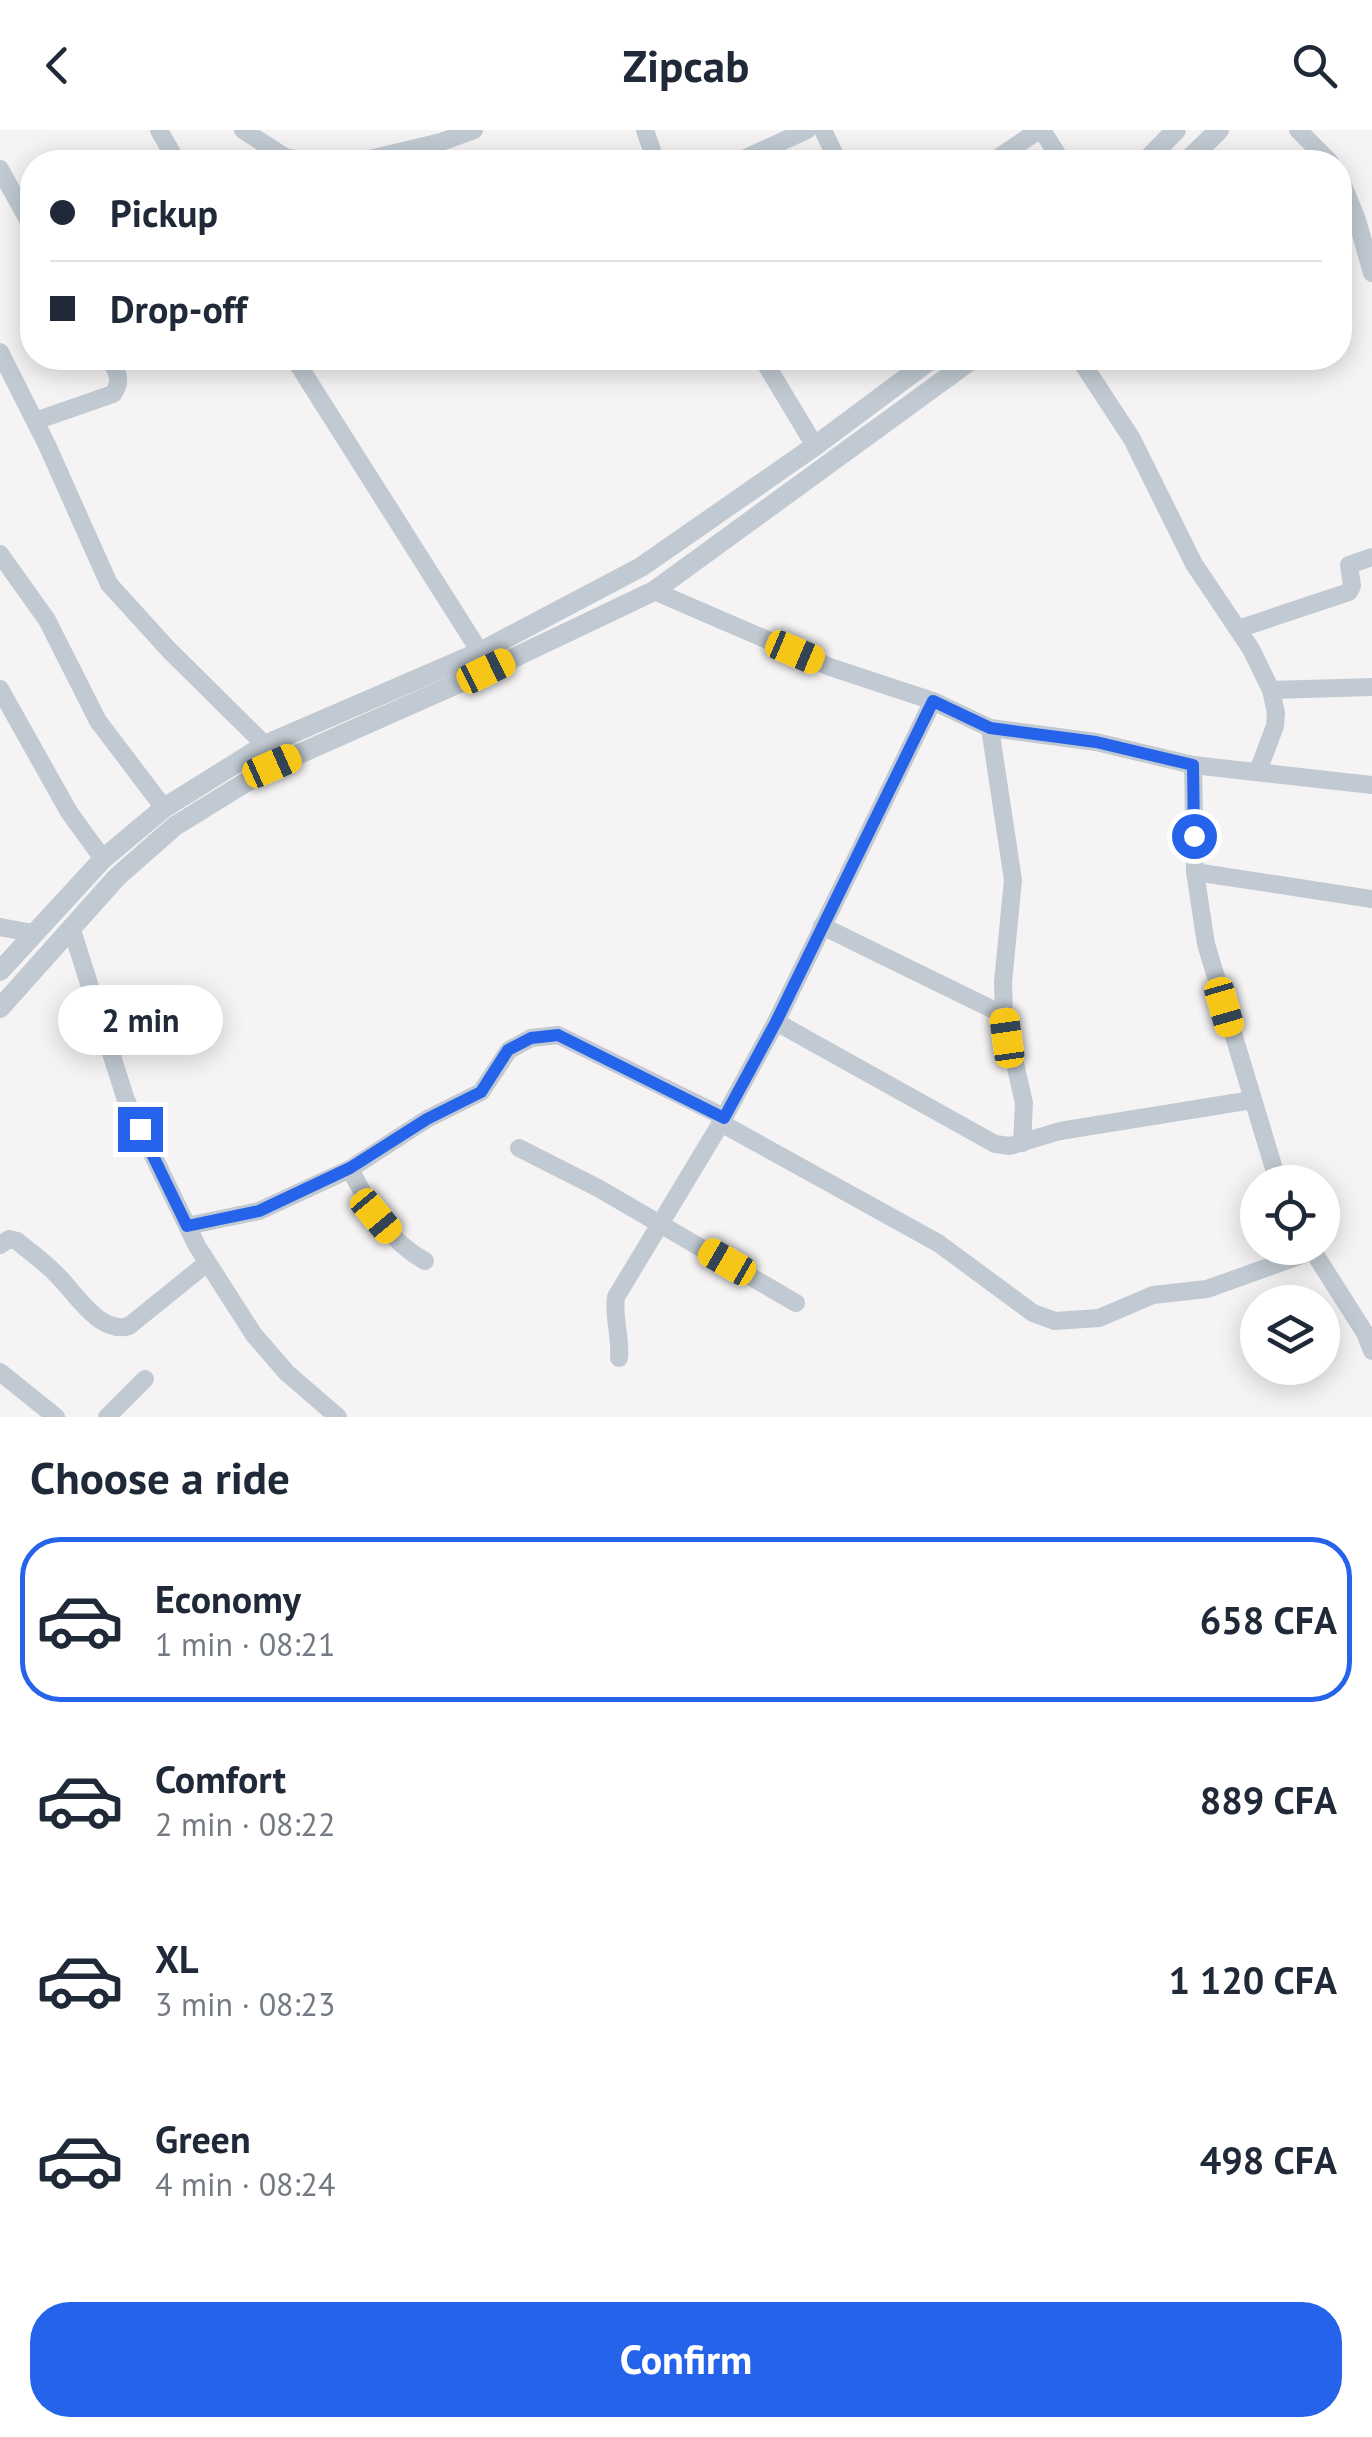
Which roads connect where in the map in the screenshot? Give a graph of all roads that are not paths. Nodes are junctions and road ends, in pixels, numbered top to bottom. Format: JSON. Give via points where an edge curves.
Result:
{"nodes":[{"id":1,"x":243,"y":130,"type":"edge"},
{"id":2,"x":474,"y":130,"type":"edge"},
{"id":3,"x":807,"y":130,"type":"edge"},
{"id":4,"x":1040,"y":130,"type":"edge"},
{"id":5,"x":1219,"y":130,"type":"edge"},
{"id":6,"x":1298,"y":130,"type":"edge"},
{"id":7,"x":274,"y":150,"type":"edge"},
{"id":8,"x":405,"y":150,"type":"edge"},
{"id":9,"x":763,"y":150,"type":"edge"},
{"id":10,"x":1010,"y":150,"type":"edge"},
{"id":11,"x":1198,"y":150,"type":"edge"},
{"id":12,"x":1318,"y":150,"type":"edge"},
{"id":13,"x":0,"y":169,"type":"edge"},
{"id":14,"x":20,"y":205,"type":"edge"},
{"id":15,"x":1352,"y":208,"type":"edge"},
{"id":16,"x":1372,"y":272,"type":"edge"},
{"id":17,"x":0,"y":352,"type":"edge"},
{"id":18,"x":116,"y":370,"type":"edge"},
{"id":19,"x":302,"y":370,"type":"edge"},
{"id":20,"x":769,"y":370,"type":"edge"},
{"id":21,"x":917,"y":370,"type":"edge"},
{"id":22,"x":957,"y":370,"type":"edge"},
{"id":23,"x":1087,"y":370,"type":"edge"},
{"id":24,"x":35,"y":421,"type":"junction"},
{"id":25,"x":815,"y":446,"type":"junction"},
{"id":26,"x":0,"y":554,"type":"edge"},
{"id":27,"x":1372,"y":557,"type":"edge"},
{"id":28,"x":654,"y":590,"type":"junction"},
{"id":29,"x":1238,"y":629,"type":"junction"},
{"id":30,"x":480,"y":652,"type":"junction"},
{"id":31,"x":1372,"y":687,"type":"edge"},
{"id":32,"x":0,"y":688,"type":"edge"},
{"id":33,"x":1271,"y":690,"type":"junction"},
{"id":34,"x":933,"y":701,"type":"junction"},
{"id":35,"x":990,"y":728,"type":"junction"},
{"id":36,"x":265,"y":745,"type":"junction"},
{"id":37,"x":1193,"y":765,"type":"junction"},
{"id":38,"x":1258,"y":771,"type":"junction"},
{"id":39,"x":1372,"y":785,"type":"edge"},
{"id":40,"x":164,"y":808,"type":"junction"},
{"id":41,"x":102,"y":859,"type":"junction"},
{"id":42,"x":1195,"y":872,"type":"junction"},
{"id":43,"x":1372,"y":899,"type":"edge"},
{"id":44,"x":822,"y":926,"type":"junction"},
{"id":45,"x":0,"y":927,"type":"edge"},
{"id":46,"x":70,"y":927,"type":"junction"},
{"id":47,"x":33,"y":934,"type":"junction"},
{"id":48,"x":0,"y":971,"type":"edge"},
{"id":49,"x":0,"y":1008,"type":"edge"},
{"id":50,"x":1004,"y":1014,"type":"junction"},
{"id":51,"x":776,"y":1022,"type":"junction"},
{"id":52,"x":1252,"y":1100,"type":"junction"},
{"id":53,"x":722,"y":1120,"type":"junction"},
{"id":54,"x":1022,"y":1143,"type":"junction"},
{"id":55,"x":519,"y":1148,"type":"dead end"},
{"id":56,"x":1273,"y":1165,"type":"edge"},
{"id":57,"x":350,"y":1168,"type":"junction"},
{"id":58,"x":658,"y":1222,"type":"junction"},
{"id":59,"x":187,"y":1226,"type":"junction"},
{"id":60,"x":0,"y":1245,"type":"edge"},
{"id":61,"x":425,"y":1261,"type":"dead end"},
{"id":62,"x":207,"y":1263,"type":"junction"},
{"id":63,"x":1270,"y":1265,"type":"edge"},
{"id":64,"x":1323,"y":1265,"type":"edge"},
{"id":65,"x":796,"y":1302,"type":"dead end"},
{"id":66,"x":1368,"y":1330,"type":"edge"},
{"id":67,"x":1372,"y":1351,"type":"edge"},
{"id":68,"x":619,"y":1358,"type":"dead end"},
{"id":69,"x":0,"y":1372,"type":"edge"},
{"id":70,"x":145,"y":1379,"type":"dead end"},
{"id":71,"x":56,"y":1417,"type":"edge"},
{"id":72,"x":107,"y":1417,"type":"edge"},
{"id":73,"x":338,"y":1417,"type":"edge"}],
"edges":[{"from":1,"to":7,"type":"street"},
{"from":2,"to":8,"type":"street"},
{"from":3,"to":9,"type":"street"},
{"from":4,"to":10,"type":"street"},
{"from":5,"to":11,"type":"street"},
{"from":6,"to":12,"type":"street"},
{"from":13,"to":14,"type":"street"},
{"from":15,"to":16,"type":"street"},
{"from":17,"to":24,"type":"street"},
{"from":18,"to":24,"type":"street","via":[[114,394]]},
{"from":19,"to":30,"type":"street"},
{"from":20,"to":25,"type":"street"},
{"from":21,"to":25,"type":"street"},
{"from":22,"to":28,"type":"street"},
{"from":23,"to":29,"type":"street","via":[[1132,439],[1194,564]]},
{"from":24,"to":36,"type":"street","via":[[109,584]]},
{"from":25,"to":30,"type":"street","via":[[642,567]]},
{"from":26,"to":40,"type":"street","via":[[47,620],[98,721]]},
{"from":27,"to":29,"type":"street","via":[[1349,565],[1349,592]]},
{"from":28,"to":34,"type":"street","via":[[830,667]]},
{"from":28,"to":46,"type":"street","via":[[272,766],[175,826]]},
{"from":29,"to":33,"type":"street"},
{"from":30,"to":36,"type":"street"},
{"from":31,"to":33,"type":"street"},
{"from":32,"to":41,"type":"street"},
{"from":33,"to":38,"type":"street","via":[[1275,726]]},
{"from":34,"to":35,"type":"street"},
{"from":34,"to":44,"type":"street"},
{"from":35,"to":37,"type":"street","via":[[1096,742]]},
{"from":35,"to":50,"type":"street","via":[[1013,880]]},
{"from":36,"to":40,"type":"street"},
{"from":37,"to":38,"type":"street"},
{"from":37,"to":42,"type":"street"},
{"from":38,"to":39,"type":"street"},
{"from":40,"to":41,"type":"street"},
{"from":41,"to":47,"type":"street"},
{"from":42,"to":43,"type":"street"},
{"from":42,"to":52,"type":"street","via":[[1206,944]]},
{"from":44,"to":50,"type":"street"},
{"from":44,"to":51,"type":"street"},
{"from":45,"to":47,"type":"street"},
{"from":46,"to":49,"type":"street"},
{"from":46,"to":59,"type":"street","via":[[126,1100]]},
{"from":47,"to":48,"type":"street"},
{"from":50,"to":54,"type":"street","via":[[1024,1104]]},
{"from":51,"to":53,"type":"street"},
{"from":51,"to":54,"type":"street","via":[[995,1144]]},
{"from":52,"to":54,"type":"street","via":[[1060,1130]]},
{"from":52,"to":56,"type":"street"},
{"from":53,"to":57,"type":"street","via":[[558,1035],[545,1035],[508,1050],[474,1098]]},
{"from":53,"to":58,"type":"street"},
{"from":53,"to":63,"type":"street","via":[[938,1243],[1055,1321],[1099,1318],[1153,1296],[1207,1289]]},
{"from":55,"to":58,"type":"street"},
{"from":57,"to":59,"type":"street","via":[[259,1211]]},
{"from":57,"to":61,"type":"street","via":[[376,1216],[402,1248]]},
{"from":58,"to":65,"type":"street"},
{"from":58,"to":68,"type":"street","via":[[616,1297]]},
{"from":59,"to":62,"type":"street"},
{"from":60,"to":62,"type":"street","via":[[17,1240],[86,1307],[120,1329]]},
{"from":62,"to":73,"type":"street","via":[[254,1335]]},
{"from":64,"to":66,"type":"street"},
{"from":66,"to":67,"type":"street"},
{"from":69,"to":71,"type":"street"},
{"from":70,"to":72,"type":"street"}]}
